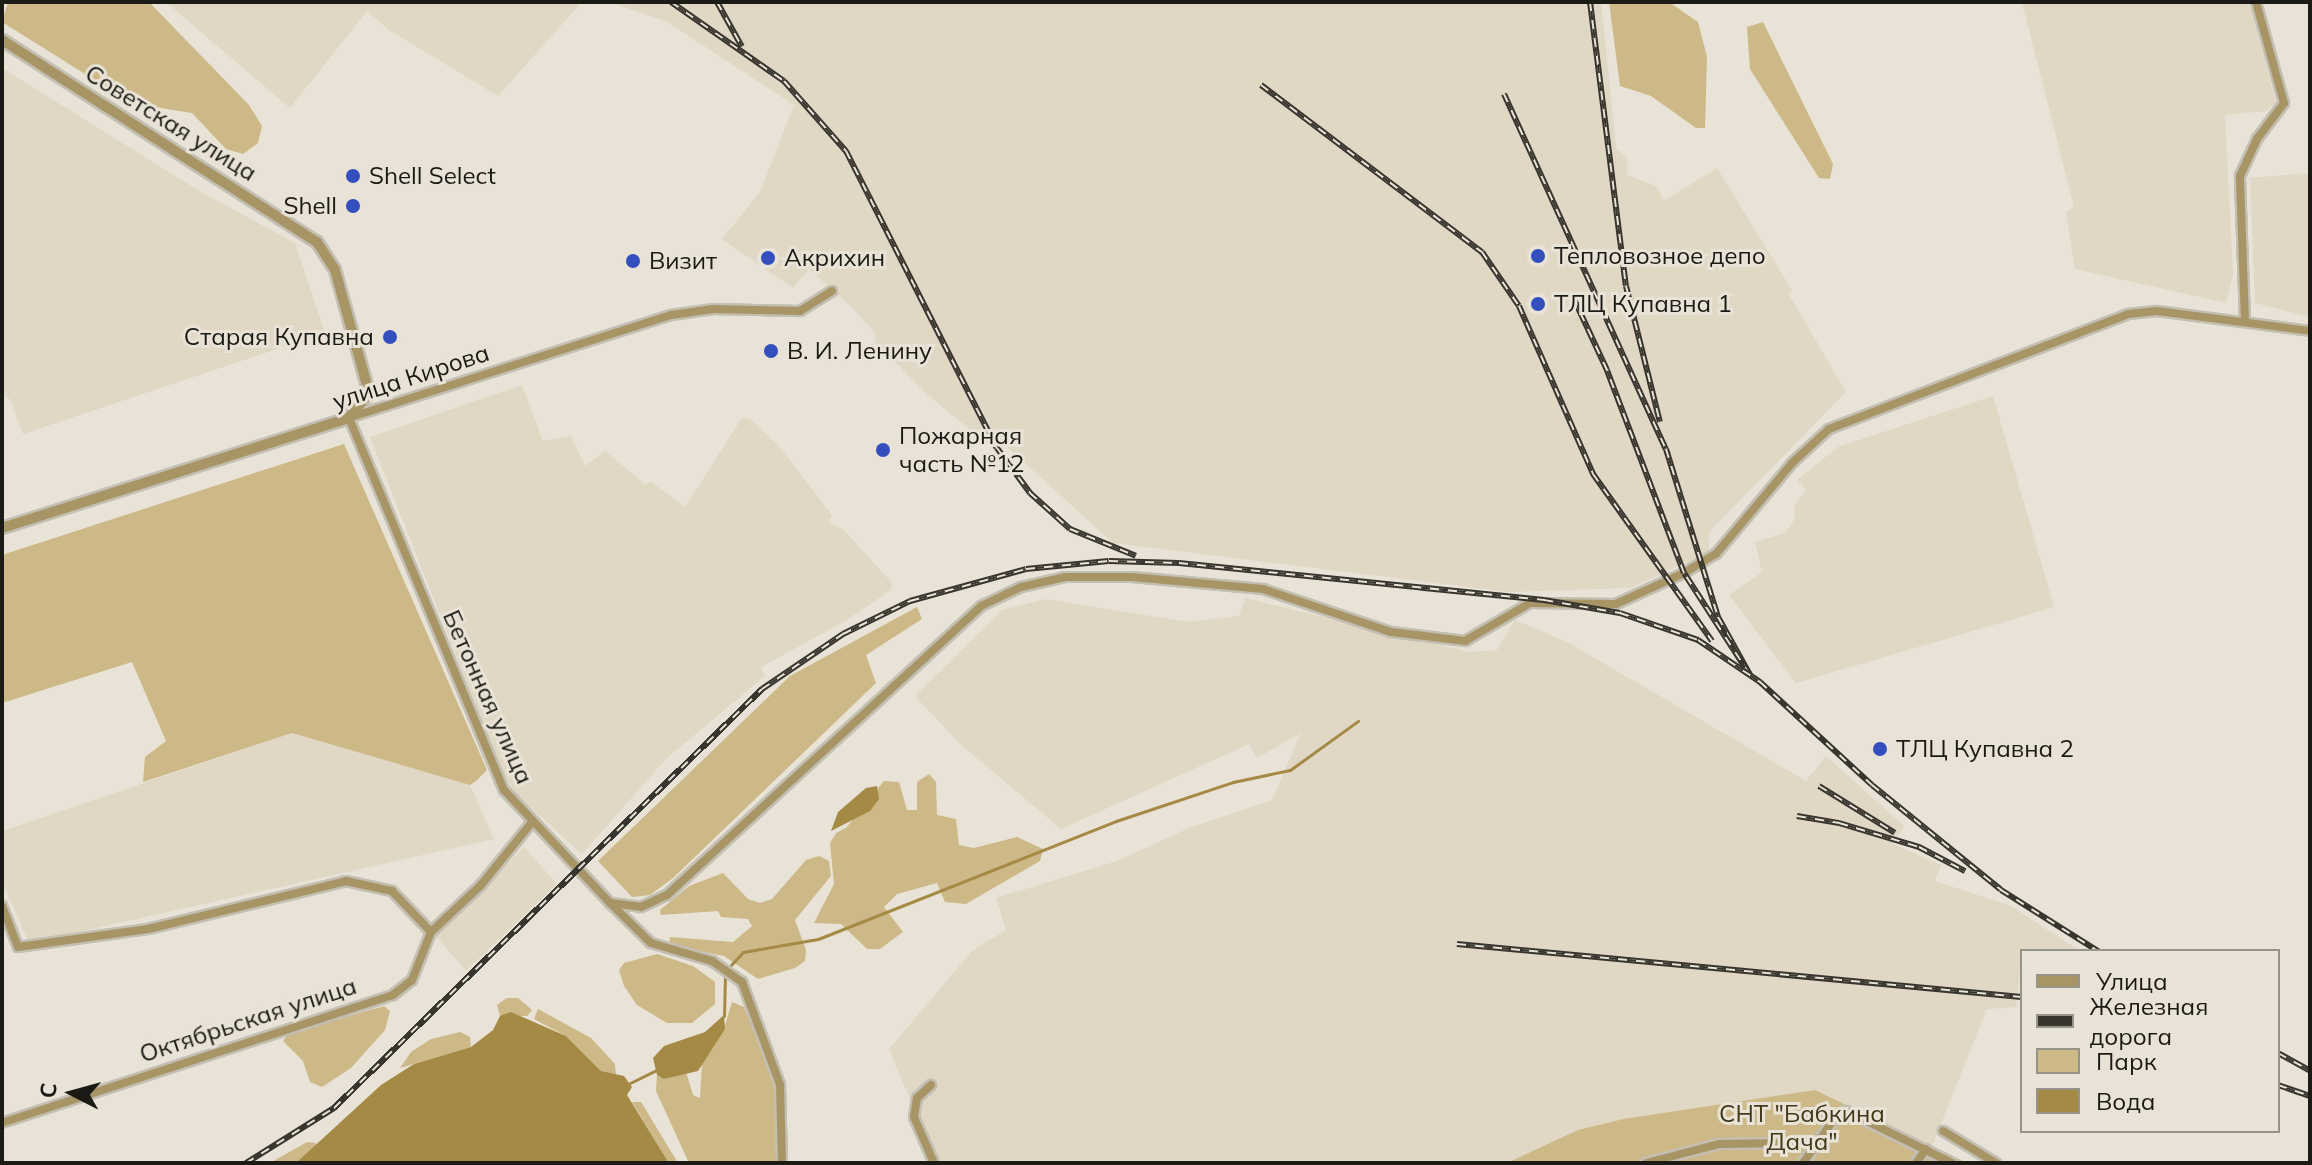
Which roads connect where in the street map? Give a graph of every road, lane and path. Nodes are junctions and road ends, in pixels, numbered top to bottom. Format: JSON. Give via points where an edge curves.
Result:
{"nodes":[{"id":1,"x":2256,"y":2,"type":"edge"},
{"id":2,"x":2,"y":40,"type":"edge"},
{"id":3,"x":832,"y":291,"type":"dead end"},
{"id":4,"x":2245,"y":322,"type":"junction"},
{"id":5,"x":2310,"y":331,"type":"edge"},
{"id":6,"x":349,"y":418,"type":"junction"},
{"id":7,"x":2,"y":528,"type":"edge"},
{"id":8,"x":532,"y":822,"type":"junction"},
{"id":9,"x":610,"y":903,"type":"junction"},
{"id":10,"x":2,"y":906,"type":"edge"},
{"id":11,"x":431,"y":932,"type":"junction"},
{"id":12,"x":931,"y":1085,"type":"dead end"},
{"id":13,"x":2,"y":1123,"type":"edge"},
{"id":14,"x":1943,"y":1131,"type":"dead end"},
{"id":15,"x":1787,"y":1143,"type":"dead end"},
{"id":16,"x":1926,"y":1149,"type":"junction"},
{"id":17,"x":782,"y":1163,"type":"edge"},
{"id":18,"x":934,"y":1163,"type":"edge"},
{"id":19,"x":1646,"y":1163,"type":"edge"},
{"id":20,"x":1803,"y":1163,"type":"edge"},
{"id":21,"x":1916,"y":1163,"type":"edge"},
{"id":22,"x":1952,"y":1163,"type":"edge"},
{"id":23,"x":1996,"y":1163,"type":"edge"}],
"edges":[{"from":1,"to":4,"type":"street","via":[[2284,103],[2257,139],[2240,176]]},
{"from":2,"to":6,"type":"street","name":"Советская улица","via":[[297,226],[323,249],[343,294],[369,393]]},
{"from":3,"to":6,"type":"street","name":"улица Кирова","via":[[800,311],[713,309],[671,315]]},
{"from":4,"to":5,"type":"street"},
{"from":4,"to":9,"type":"street","via":[[2157,311],[2128,314],[1852,417],[1810,444],[1716,554],[1616,604],[1544,600],[1465,641],[1434,640],[1337,617],[1263,589],[1065,577],[1021,587],[981,606],[667,895],[641,907]]},
{"from":6,"to":7,"type":"street","name":"улица Кирова"},
{"from":6,"to":8,"type":"street","name":"Бетонная улица","via":[[498,776]]},
{"from":8,"to":9,"type":"street","name":"Бетонная улица"},
{"from":8,"to":11,"type":"street","via":[[481,885]]},
{"from":9,"to":17,"type":"street","name":"Бетонная улица","via":[[651,943],[712,961],[742,982],[780,1085]]},
{"from":10,"to":11,"type":"street","via":[[18,947],[148,929],[346,881],[392,891]]},
{"from":11,"to":13,"type":"street","name":"Октябрьская улица","via":[[412,980],[393,995]]},
{"from":12,"to":18,"type":"street","via":[[917,1098],[914,1117]]},
{"from":14,"to":23,"type":"street"},
{"from":15,"to":19,"type":"street","via":[[1719,1144]]},
{"from":16,"to":20,"type":"street","via":[[1846,1111]]},
{"from":16,"to":21,"type":"street"},
{"from":16,"to":22,"type":"street"}]}
